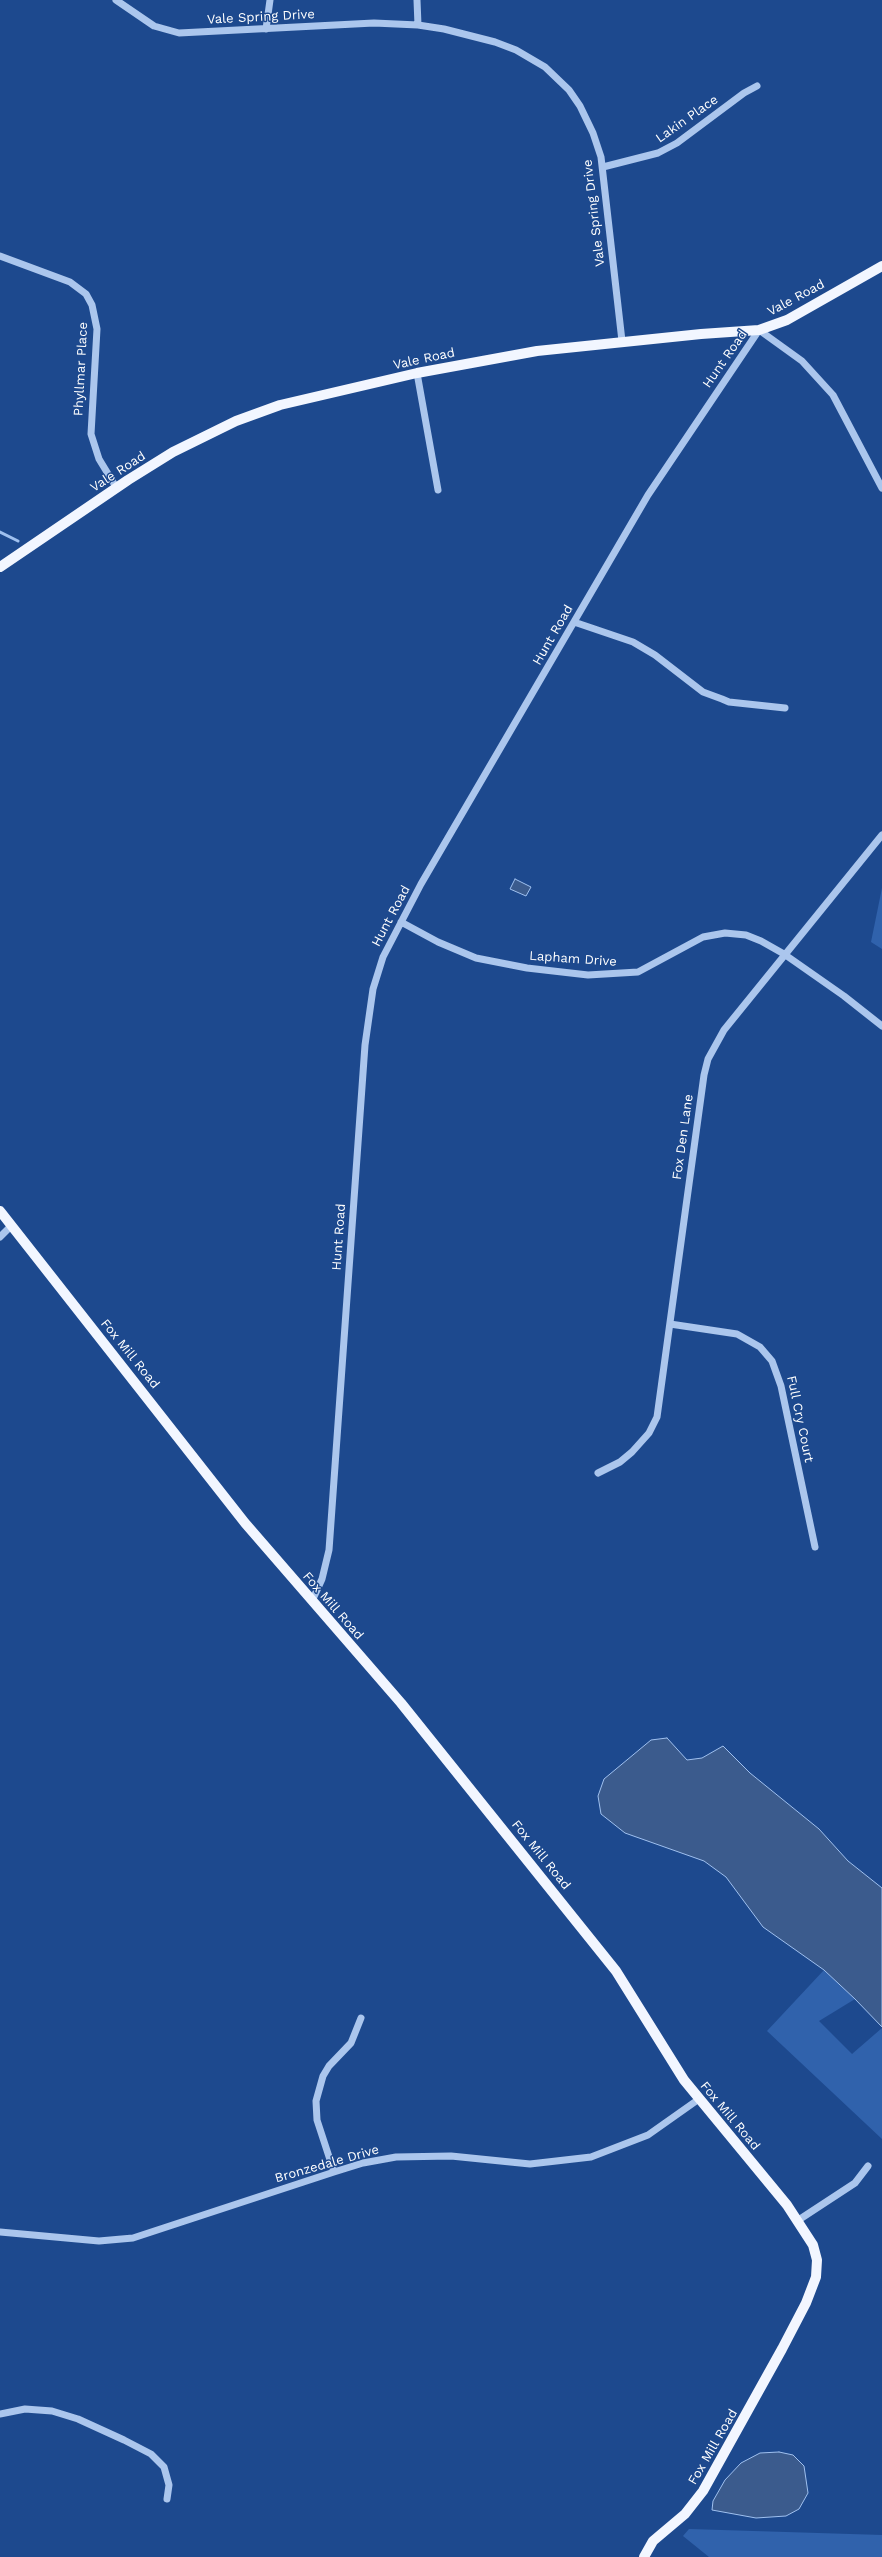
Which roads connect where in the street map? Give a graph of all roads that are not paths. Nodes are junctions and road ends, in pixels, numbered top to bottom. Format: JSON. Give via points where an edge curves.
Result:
{"nodes":[{"id":1,"x":116,"y":0,"type":"edge"},
{"id":2,"x":270,"y":0,"type":"edge"},
{"id":3,"x":417,"y":0,"type":"edge"},
{"id":4,"x":418,"y":26,"type":"junction"},
{"id":5,"x":266,"y":29,"type":"junction"},
{"id":6,"x":757,"y":86,"type":"dead end"},
{"id":7,"x":603,"y":167,"type":"junction"},
{"id":8,"x":0,"y":256,"type":"edge"},
{"id":9,"x":882,"y":266,"type":"edge"},
{"id":10,"x":759,"y":330,"type":"junction"},
{"id":11,"x":622,"y":341,"type":"junction"},
{"id":12,"x":417,"y":373,"type":"junction"},
{"id":13,"x":116,"y":487,"type":"junction"},
{"id":14,"x":882,"y":488,"type":"edge"},
{"id":15,"x":438,"y":490,"type":"dead end"},
{"id":16,"x":0,"y":567,"type":"edge"},
{"id":17,"x":574,"y":622,"type":"junction"},
{"id":18,"x":785,"y":708,"type":"dead end"},
{"id":19,"x":882,"y":835,"type":"edge"},
{"id":20,"x":401,"y":922,"type":"junction"},
{"id":21,"x":784,"y":954,"type":"junction"},
{"id":22,"x":882,"y":1026,"type":"edge"},
{"id":23,"x":0,"y":1211,"type":"edge"},
{"id":24,"x":11,"y":1226,"type":"junction"},
{"id":25,"x":0,"y":1237,"type":"edge"},
{"id":26,"x":670,"y":1324,"type":"junction"},
{"id":27,"x":598,"y":1473,"type":"dead end"},
{"id":28,"x":815,"y":1547,"type":"dead end"},
{"id":29,"x":312,"y":1601,"type":"junction"},
{"id":30,"x":361,"y":2018,"type":"dead end"},
{"id":31,"x":699,"y":2099,"type":"junction"},
{"id":32,"x":868,"y":2166,"type":"dead end"},
{"id":33,"x":334,"y":2172,"type":"junction"},
{"id":34,"x":797,"y":2221,"type":"junction"},
{"id":35,"x":0,"y":2232,"type":"edge"},
{"id":36,"x":0,"y":2414,"type":"edge"},
{"id":37,"x":167,"y":2499,"type":"dead end"},
{"id":38,"x":644,"y":2557,"type":"edge"}],
"edges":[{"from":1,"to":5,"type":"street","name":"Vale Spring Drive","via":[[138,18],[166,31],[194,34]]},
{"from":2,"to":5,"type":"street"},
{"from":3,"to":4,"type":"street"},
{"from":4,"to":5,"type":"street","name":"Vale Spring Drive","via":[[374,23]]},
{"from":4,"to":7,"type":"street","name":"Vale Spring Drive","via":[[444,29],[495,42],[516,50],[545,67],[569,90],[584,112]]},
{"from":6,"to":7,"type":"street","name":"Lakin Place","via":[[677,143],[658,153]]},
{"from":7,"to":11,"type":"street","name":"Vale Spring Drive"},
{"from":8,"to":13,"type":"street","name":"Phyllmar Place","via":[[70,282],[86,294],[92,305],[97,329],[91,434],[99,459]]},
{"from":9,"to":10,"type":"main road","name":"Vale Road","via":[[787,320]]},
{"from":10,"to":11,"type":"main road","name":"Vale Road"},
{"from":10,"to":14,"type":"street","via":[[802,361],[833,395]]},
{"from":10,"to":17,"type":"street","name":"Hunt Road","via":[[648,495]]},
{"from":11,"to":12,"type":"main road","name":"Vale Road","via":[[530,352]]},
{"from":12,"to":13,"type":"main road","name":"Vale Road","via":[[308,398],[236,421],[172,452]]},
{"from":12,"to":15,"type":"street"},
{"from":13,"to":16,"type":"main road","name":"Vale Road"},
{"from":17,"to":18,"type":"street","via":[[633,642],[655,655],[703,692],[729,702]]},
{"from":17,"to":20,"type":"street","name":"Hunt Road"},
{"from":19,"to":21,"type":"street","name":"Fox Den Lane"},
{"from":20,"to":21,"type":"street","name":"Lapham Drive","via":[[438,942],[476,958],[527,968],[588,975],[638,972],[688,944],[714,934],[746,935],[761,940]]},
{"from":20,"to":29,"type":"street","name":"Hunt Road","via":[[379,968],[368,1011],[329,1550],[322,1579]]},
{"from":21,"to":22,"type":"street","name":"Lapham Drive"},
{"from":21,"to":26,"type":"street","name":"Fox Den Lane","via":[[724,1030],[708,1059]]},
{"from":23,"to":24,"type":"main road","name":"Fox Mill Road"},
{"from":24,"to":25,"type":"street"},
{"from":24,"to":29,"type":"main road","name":"Fox Mill Road","via":[[245,1523]]},
{"from":26,"to":27,"type":"street","name":"Fox Den Lane","via":[[659,1408],[654,1425],[632,1452],[620,1462]]},
{"from":26,"to":28,"type":"street","name":"Full Cry Court","via":[[737,1334],[760,1347],[772,1361],[781,1386]]},
{"from":29,"to":31,"type":"main road","name":"Fox Mill Road","via":[[405,1708],[616,1971],[684,2080]]},
{"from":30,"to":33,"type":"street","via":[[351,2044],[329,2066],[323,2076],[316,2101],[317,2120]]},
{"from":31,"to":33,"type":"street","name":"Bronzedale Drive","via":[[648,2135],[591,2157],[530,2164],[451,2156],[402,2157],[363,2163]]},
{"from":31,"to":34,"type":"main road","name":"Fox Mill Road"},
{"from":32,"to":34,"type":"street","via":[[855,2183]]},
{"from":33,"to":35,"type":"street","name":"Bronzedale Drive","via":[[133,2238],[99,2241]]},
{"from":34,"to":38,"type":"main road","name":"Fox Mill Road","via":[[808,2236],[817,2260],[816,2277],[806,2303],[703,2491],[685,2514],[653,2541]]},
{"from":36,"to":37,"type":"street","via":[[25,2409],[52,2411],[78,2419],[124,2440],[151,2454],[164,2467],[169,2485]]}]}
